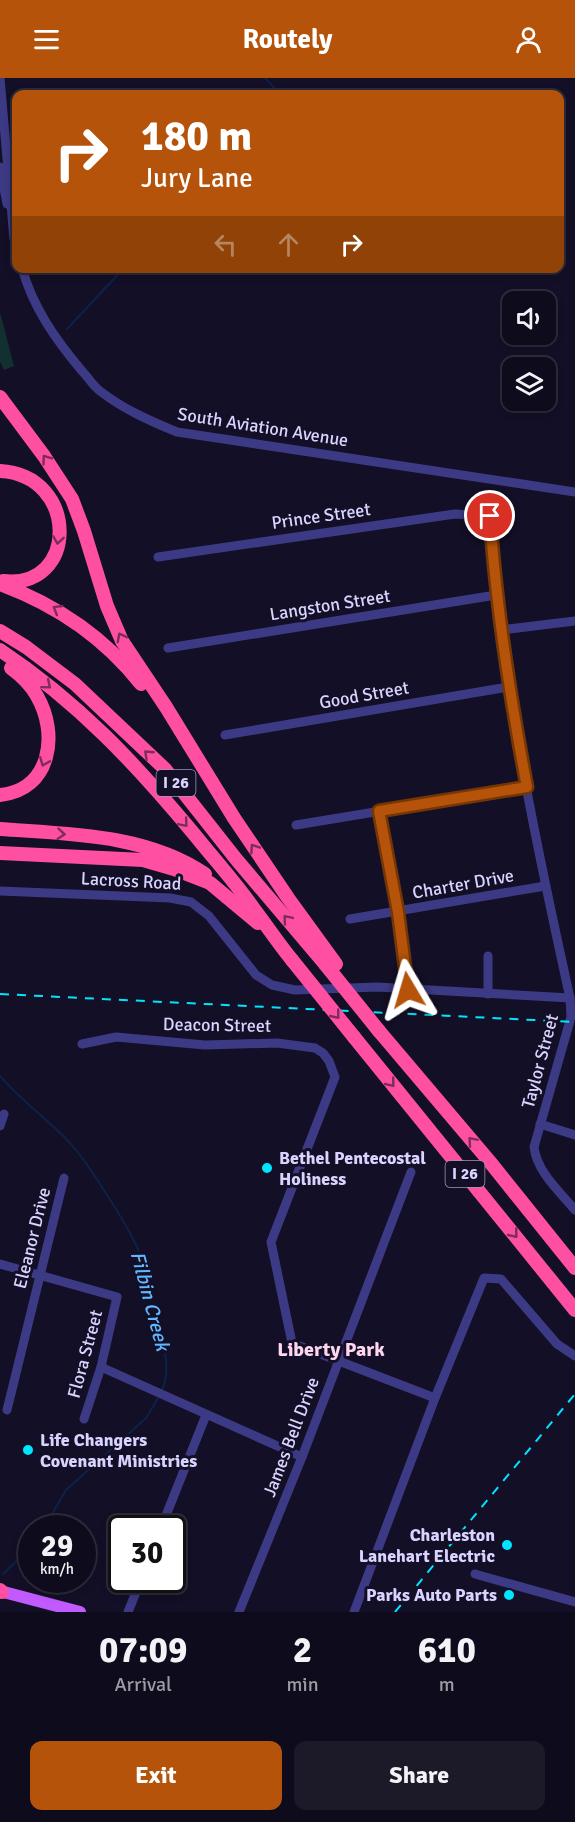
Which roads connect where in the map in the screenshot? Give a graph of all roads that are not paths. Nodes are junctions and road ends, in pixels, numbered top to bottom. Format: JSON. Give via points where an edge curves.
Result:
{"nodes":[{"id":1,"x":0,"y":78,"type":"edge"},
{"id":2,"x":0,"y":167,"type":"edge"},
{"id":3,"x":12,"y":210,"type":"edge"},
{"id":4,"x":12,"y":228,"type":"edge"},
{"id":5,"x":23,"y":273,"type":"edge"},
{"id":6,"x":0,"y":397,"type":"edge"},
{"id":7,"x":0,"y":471,"type":"edge"},
{"id":8,"x":575,"y":492,"type":"edge"},
{"id":9,"x":490,"y":516,"type":"joint"},
{"id":10,"x":158,"y":557,"type":"dead end"},
{"id":11,"x":0,"y":582,"type":"edge"},
{"id":12,"x":496,"y":595,"type":"junction"},
{"id":13,"x":575,"y":621,"type":"edge"},
{"id":14,"x":501,"y":630,"type":"junction"},
{"id":15,"x":0,"y":631,"type":"edge"},
{"id":16,"x":168,"y":648,"type":"dead end"},
{"id":17,"x":0,"y":650,"type":"edge"},
{"id":18,"x":0,"y":660,"type":"edge"},
{"id":19,"x":508,"y":687,"type":"junction"},
{"id":20,"x":225,"y":735,"type":"dead end"},
{"id":21,"x":186,"y":740,"type":"junction"},
{"id":22,"x":527,"y":787,"type":"junction"},
{"id":23,"x":3,"y":795,"type":"edge"},
{"id":24,"x":379,"y":811,"type":"junction"},
{"id":25,"x":296,"y":825,"type":"dead end"},
{"id":26,"x":1,"y":829,"type":"edge"},
{"id":27,"x":0,"y":853,"type":"edge"},
{"id":28,"x":546,"y":886,"type":"junction"},
{"id":29,"x":0,"y":891,"type":"edge"},
{"id":30,"x":398,"y":912,"type":"junction"},
{"id":31,"x":252,"y":918,"type":"junction"},
{"id":32,"x":350,"y":919,"type":"dead end"},
{"id":33,"x":274,"y":938,"type":"junction"},
{"id":34,"x":488,"y":956,"type":"dead end"},
{"id":35,"x":331,"y":964,"type":"junction"},
{"id":36,"x":408,"y":990,"type":"junction"},
{"id":37,"x":489,"y":994,"type":"junction"},
{"id":38,"x":570,"y":998,"type":"junction"},
{"id":39,"x":575,"y":1008,"type":"edge"},
{"id":40,"x":570,"y":1017,"type":"junction"},
{"id":41,"x":82,"y":1044,"type":"dead end"},
{"id":42,"x":3,"y":1113,"type":"dead end"},
{"id":43,"x":540,"y":1124,"type":"junction"},
{"id":44,"x":0,"y":1126,"type":"edge"},
{"id":45,"x":575,"y":1135,"type":"edge"},
{"id":46,"x":411,"y":1172,"type":"dead end"},
{"id":47,"x":64,"y":1178,"type":"dead end"},
{"id":48,"x":575,"y":1210,"type":"edge"},
{"id":49,"x":0,"y":1264,"type":"edge"},
{"id":50,"x":575,"y":1268,"type":"edge"},
{"id":51,"x":39,"y":1275,"type":"junction"},
{"id":52,"x":575,"y":1310,"type":"edge"},
{"id":53,"x":575,"y":1356,"type":"edge"},
{"id":54,"x":339,"y":1360,"type":"junction"},
{"id":55,"x":101,"y":1367,"type":"junction"},
{"id":56,"x":435,"y":1398,"type":"junction"},
{"id":57,"x":7,"y":1410,"type":"dead end"},
{"id":58,"x":206,"y":1415,"type":"junction"},
{"id":59,"x":84,"y":1419,"type":"dead end"},
{"id":60,"x":302,"y":1457,"type":"junction"},
{"id":61,"x":166,"y":1515,"type":"edge"},
{"id":62,"x":475,"y":1574,"type":"dead end"},
{"id":63,"x":1,"y":1591,"type":"edge"},
{"id":64,"x":136,"y":1593,"type":"edge"},
{"id":65,"x":575,"y":1602,"type":"edge"},
{"id":66,"x":80,"y":1612,"type":"edge"},
{"id":67,"x":128,"y":1612,"type":"edge"},
{"id":68,"x":239,"y":1612,"type":"edge"},
{"id":69,"x":354,"y":1612,"type":"edge"}],
"edges":[{"from":1,"to":3,"type":"street"},
{"from":2,"to":4,"type":"street"},
{"from":5,"to":8,"type":"street","name":"South Aviation Avenue","via":[[41,316],[99,390],[152,422],[177,432]]},
{"from":21,"to":6,"type":"highway","one_way":true,"via":[[113,623],[72,500]]},
{"from":7,"to":11,"type":"highway","one_way":true,"via":[[23,475],[40,486],[55,506],[59,523],[59,544],[49,563],[34,576]]},
{"from":9,"to":10,"type":"street","name":"Prince Street","via":[[455,513]]},
{"from":9,"to":12,"type":"street","name":"Taylor Street"},
{"from":21,"to":11,"type":"highway","one_way":true,"via":[[108,647],[57,609]]},
{"from":12,"to":14,"type":"street","name":"Taylor Street"},
{"from":12,"to":16,"type":"street","name":"Langston Street"},
{"from":13,"to":14,"type":"street"},
{"from":14,"to":19,"type":"street","name":"Taylor Street"},
{"from":35,"to":15,"type":"highway","number":"I 26","one_way":true,"via":[[236,859],[165,769],[75,684]]},
{"from":17,"to":33,"type":"highway","number":"I 26","one_way":true,"via":[[45,682],[124,753],[219,864]]},
{"from":18,"to":23,"type":"highway","one_way":true,"via":[[24,679],[38,697],[49,734],[48,754],[41,771],[28,785]]},
{"from":19,"to":20,"type":"street","name":"Good Street"},
{"from":19,"to":22,"type":"street","name":"Taylor Street"},
{"from":35,"to":21,"type":"highway","one_way":true},
{"from":22,"to":24,"type":"street"},
{"from":22,"to":28,"type":"street","name":"Taylor Street"},
{"from":24,"to":25,"type":"street"},
{"from":24,"to":30,"type":"street"},
{"from":26,"to":31,"type":"highway","one_way":true,"via":[[116,840],[158,851],[197,868],[235,897]]},
{"from":27,"to":31,"type":"highway","via":[[143,860],[210,883]]},
{"from":28,"to":30,"type":"street","name":"Charter Drive"},
{"from":28,"to":38,"type":"street","name":"Taylor Street"},
{"from":29,"to":36,"type":"street","name":"Lacross Road","via":[[191,902],[209,916],[256,975],[272,985],[295,990]]},
{"from":30,"to":32,"type":"street","name":"Charter Drive"},
{"from":30,"to":36,"type":"street"},
{"from":31,"to":33,"type":"highway"},
{"from":33,"to":52,"type":"highway","number":"I 26","one_way":true,"bridge":true},
{"from":34,"to":37,"type":"street"},
{"from":50,"to":35,"type":"highway","number":"I 26","one_way":true,"bridge":true,"via":[[394,1050]]},
{"from":36,"to":37,"type":"street","name":"Lacross Road"},
{"from":37,"to":38,"type":"street","name":"Lacross Road"},
{"from":38,"to":40,"type":"street","name":"Taylor Street"},
{"from":39,"to":40,"type":"street"},
{"from":40,"to":43,"type":"street","name":"Taylor Street"},
{"from":41,"to":54,"type":"street","name":"Deacon Street","via":[[116,1037],[205,1045],[260,1042],[315,1048],[329,1060],[335,1077],[271,1242],[292,1343]]},
{"from":42,"to":44,"type":"street"},
{"from":43,"to":45,"type":"street"},
{"from":43,"to":48,"type":"street","name":"Taylor Street","via":[[535,1159]]},
{"from":46,"to":54,"type":"street","name":"James Bell Drive"},
{"from":47,"to":51,"type":"street","name":"Eleanor Drive"},
{"from":49,"to":51,"type":"street"},
{"from":51,"to":55,"type":"street","name":"Flora Street","via":[[117,1297]]},
{"from":51,"to":57,"type":"street","name":"Eleanor Drive"},
{"from":53,"to":56,"type":"street","via":[[557,1344],[501,1279],[484,1278]]},
{"from":54,"to":56,"type":"street"},
{"from":54,"to":60,"type":"street","name":"James Bell Drive"},
{"from":55,"to":58,"type":"street"},
{"from":55,"to":59,"type":"street","name":"Flora Street"},
{"from":56,"to":69,"type":"street"},
{"from":58,"to":60,"type":"street"},
{"from":58,"to":61,"type":"street"},
{"from":60,"to":68,"type":"street","name":"James Bell Drive"},
{"from":62,"to":65,"type":"street"},
{"from":63,"to":66,"type":"main road"},
{"from":64,"to":67,"type":"street"}]}
